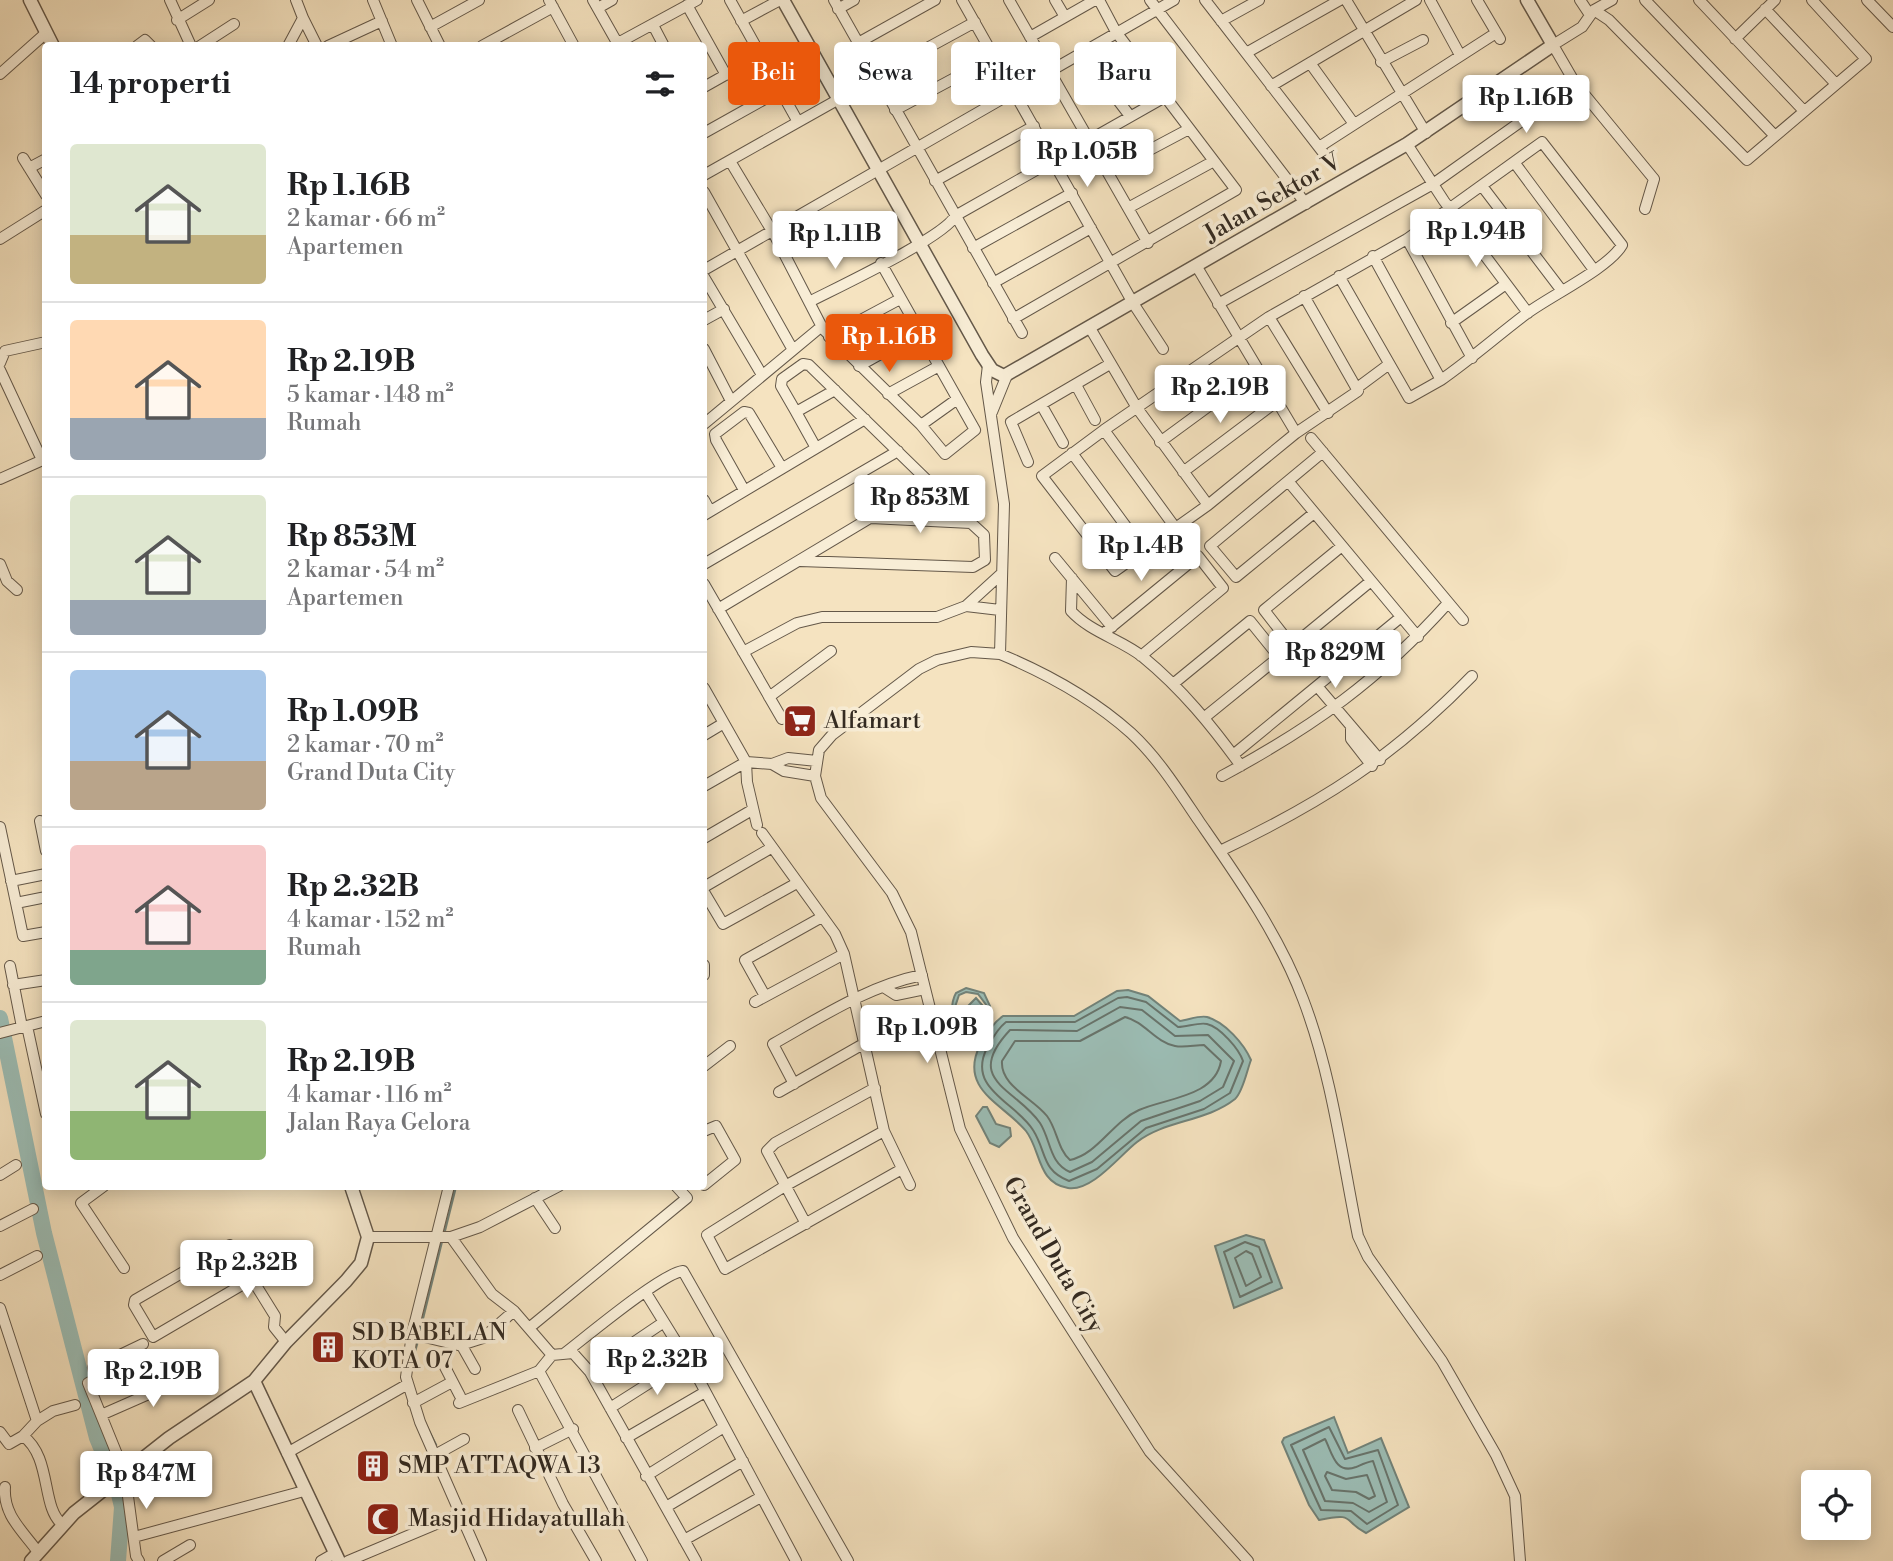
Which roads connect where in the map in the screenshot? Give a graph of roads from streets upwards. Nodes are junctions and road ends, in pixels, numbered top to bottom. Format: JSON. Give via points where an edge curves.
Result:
{"nodes":[{"id":1,"x":30,"y":0,"type":"edge"},
{"id":2,"x":170,"y":0,"type":"edge"},
{"id":3,"x":209,"y":0,"type":"edge"},
{"id":4,"x":373,"y":0,"type":"edge"},
{"id":5,"x":417,"y":0,"type":"edge"},
{"id":6,"x":479,"y":0,"type":"edge"},
{"id":7,"x":612,"y":0,"type":"edge"},
{"id":8,"x":697,"y":0,"type":"edge"},
{"id":9,"x":730,"y":0,"type":"edge"},
{"id":10,"x":781,"y":0,"type":"edge"},
{"id":11,"x":854,"y":0,"type":"edge"},
{"id":12,"x":935,"y":0,"type":"edge"},
{"id":13,"x":962,"y":0,"type":"edge"},
{"id":14,"x":1009,"y":0,"type":"edge"},
{"id":15,"x":1055,"y":0,"type":"edge"},
{"id":16,"x":1097,"y":0,"type":"edge"},
{"id":17,"x":1150,"y":0,"type":"edge"},
{"id":18,"x":1174,"y":0,"type":"edge"},
{"id":19,"x":1205,"y":0,"type":"edge"},
{"id":20,"x":1259,"y":0,"type":"edge"},
{"id":21,"x":1339,"y":0,"type":"edge"},
{"id":22,"x":1346,"y":0,"type":"edge"},
{"id":23,"x":1416,"y":0,"type":"edge"},
{"id":24,"x":1430,"y":0,"type":"edge"},
{"id":25,"x":1477,"y":0,"type":"edge"},
{"id":26,"x":1527,"y":0,"type":"edge"},
{"id":27,"x":1580,"y":0,"type":"edge"},
{"id":28,"x":1612,"y":0,"type":"edge"},
{"id":29,"x":1645,"y":0,"type":"edge"},
{"id":30,"x":1699,"y":0,"type":"edge"},
{"id":31,"x":1775,"y":0,"type":"edge"},
{"id":32,"x":1812,"y":0,"type":"edge"},
{"id":33,"x":1867,"y":0,"type":"edge"},
{"id":34,"x":300,"y":1,"type":"edge"},
{"id":35,"x":551,"y":4,"type":"edge"},
{"id":36,"x":596,"y":4,"type":"edge"},
{"id":37,"x":836,"y":4,"type":"edge"},
{"id":38,"x":687,"y":5,"type":"junction"},
{"id":39,"x":1765,"y":9,"type":"junction"},
{"id":40,"x":1156,"y":10,"type":"junction"},
{"id":41,"x":1592,"y":13,"type":"junction"},
{"id":42,"x":1065,"y":17,"type":"junction"},
{"id":43,"x":303,"y":18,"type":"junction"},
{"id":44,"x":177,"y":20,"type":"junction"},
{"id":45,"x":382,"y":20,"type":"junction"},
{"id":46,"x":741,"y":21,"type":"junction"},
{"id":47,"x":1222,"y":21,"type":"junction"},
{"id":48,"x":975,"y":22,"type":"junction"},
{"id":49,"x":234,"y":24,"type":"dead end"},
{"id":50,"x":653,"y":25,"type":"junction"},
{"id":51,"x":430,"y":27,"type":"junction"},
{"id":52,"x":1893,"y":27,"type":"edge"},
{"id":53,"x":1363,"y":30,"type":"junction"},
{"id":54,"x":1116,"y":32,"type":"junction"},
{"id":55,"x":46,"y":33,"type":"junction"},
{"id":56,"x":1030,"y":37,"type":"junction"},
{"id":57,"x":1735,"y":39,"type":"junction"},
{"id":58,"x":1423,"y":40,"type":"dead end"},
{"id":59,"x":51,"y":42,"type":"edge"},
{"id":60,"x":189,"y":42,"type":"edge"},
{"id":61,"x":206,"y":42,"type":"edge"},
{"id":62,"x":290,"y":42,"type":"edge"},
{"id":63,"x":315,"y":42,"type":"edge"},
{"id":64,"x":336,"y":42,"type":"edge"},
{"id":65,"x":390,"y":42,"type":"edge"},
{"id":66,"x":438,"y":42,"type":"edge"},
{"id":67,"x":489,"y":42,"type":"edge"},
{"id":68,"x":572,"y":42,"type":"edge"},
{"id":69,"x":617,"y":42,"type":"edge"},
{"id":70,"x":622,"y":42,"type":"edge"},
{"id":71,"x":662,"y":42,"type":"edge"},
{"id":72,"x":752,"y":42,"type":"edge"},
{"id":73,"x":857,"y":42,"type":"edge"},
{"id":74,"x":860,"y":42,"type":"edge"},
{"id":75,"x":937,"y":42,"type":"edge"},
{"id":76,"x":986,"y":42,"type":"edge"},
{"id":77,"x":1033,"y":42,"type":"edge"},
{"id":78,"x":1098,"y":42,"type":"edge"},
{"id":79,"x":1124,"y":42,"type":"edge"},
{"id":80,"x":1553,"y":45,"type":"junction"},
{"id":81,"x":1247,"y":53,"type":"junction"},
{"id":82,"x":1460,"y":55,"type":"junction"},
{"id":83,"x":1381,"y":62,"type":"junction"},
{"id":84,"x":1310,"y":63,"type":"junction"},
{"id":85,"x":0,"y":74,"type":"edge"},
{"id":86,"x":726,"y":75,"type":"joint"},
{"id":87,"x":951,"y":80,"type":"edge"},
{"id":88,"x":1576,"y":83,"type":"junction"},
{"id":89,"x":1836,"y":84,"type":"junction"},
{"id":90,"x":707,"y":86,"type":"edge"},
{"id":91,"x":1271,"y":86,"type":"junction"},
{"id":92,"x":834,"y":91,"type":"edge"},
{"id":93,"x":1060,"y":91,"type":"edge"},
{"id":94,"x":1402,"y":93,"type":"junction"},
{"id":95,"x":834,"y":98,"type":"edge"},
{"id":96,"x":753,"y":105,"type":"edge"},
{"id":97,"x":788,"y":105,"type":"edge"},
{"id":98,"x":842,"y":105,"type":"edge"},
{"id":99,"x":892,"y":105,"type":"edge"},
{"id":100,"x":989,"y":105,"type":"edge"},
{"id":101,"x":1022,"y":105,"type":"edge"},
{"id":102,"x":1122,"y":105,"type":"edge"},
{"id":103,"x":1150,"y":105,"type":"edge"},
{"id":104,"x":1171,"y":105,"type":"edge"},
{"id":105,"x":895,"y":110,"type":"junction"},
{"id":106,"x":1804,"y":111,"type":"junction"},
{"id":107,"x":1130,"y":116,"type":"junction"},
{"id":108,"x":798,"y":122,"type":"junction"},
{"id":109,"x":1354,"y":124,"type":"junction"},
{"id":110,"x":1034,"y":126,"type":"junction"},
{"id":111,"x":1189,"y":129,"type":"junction"},
{"id":112,"x":707,"y":131,"type":"edge"},
{"id":113,"x":1426,"y":132,"type":"junction"},
{"id":114,"x":1775,"y":136,"type":"junction"},
{"id":115,"x":1089,"y":139,"type":"junction"},
{"id":116,"x":1407,"y":144,"type":"junction"},
{"id":117,"x":916,"y":146,"type":"junction"},
{"id":118,"x":23,"y":158,"type":"dead end"},
{"id":119,"x":730,"y":160,"type":"junction"},
{"id":120,"x":1053,"y":160,"type":"junction"},
{"id":121,"x":42,"y":161,"type":"edge"},
{"id":122,"x":1214,"y":161,"type":"junction"},
{"id":123,"x":1514,"y":162,"type":"junction"},
{"id":124,"x":29,"y":168,"type":"junction"},
{"id":125,"x":877,"y":170,"type":"junction"},
{"id":126,"x":1108,"y":172,"type":"junction"},
{"id":127,"x":707,"y":173,"type":"edge"},
{"id":128,"x":935,"y":181,"type":"junction"},
{"id":129,"x":1433,"y":184,"type":"junction"},
{"id":130,"x":1482,"y":186,"type":"junction"},
{"id":131,"x":42,"y":189,"type":"edge"},
{"id":132,"x":1072,"y":193,"type":"junction"},
{"id":133,"x":707,"y":197,"type":"edge"},
{"id":134,"x":1306,"y":204,"type":"junction"},
{"id":135,"x":1448,"y":206,"type":"junction"},
{"id":136,"x":1128,"y":208,"type":"junction"},
{"id":137,"x":1644,"y":209,"type":"dead end"},
{"id":138,"x":42,"y":215,"type":"edge"},
{"id":139,"x":956,"y":216,"type":"junction"},
{"id":140,"x":1091,"y":228,"type":"junction"},
{"id":141,"x":772,"y":232,"type":"junction"},
{"id":142,"x":0,"y":239,"type":"edge"},
{"id":143,"x":1407,"y":239,"type":"junction"},
{"id":144,"x":919,"y":243,"type":"junction"},
{"id":145,"x":1148,"y":243,"type":"junction"},
{"id":146,"x":973,"y":248,"type":"junction"},
{"id":147,"x":737,"y":251,"type":"junction"},
{"id":148,"x":1373,"y":256,"type":"junction"},
{"id":149,"x":881,"y":263,"type":"junction"},
{"id":150,"x":1111,"y":264,"type":"junction"},
{"id":151,"x":1197,"y":267,"type":"junction"},
{"id":152,"x":707,"y":268,"type":"edge"},
{"id":153,"x":1594,"y":270,"type":"junction"},
{"id":154,"x":1339,"y":276,"type":"junction"},
{"id":155,"x":707,"y":282,"type":"edge"},
{"id":156,"x":993,"y":283,"type":"junction"},
{"id":157,"x":1506,"y":284,"type":"junction"},
{"id":158,"x":1562,"y":291,"type":"junction"},
{"id":159,"x":1304,"y":296,"type":"junction"},
{"id":160,"x":900,"y":299,"type":"junction"},
{"id":161,"x":809,"y":302,"type":"junction"},
{"id":162,"x":1133,"y":303,"type":"junction"},
{"id":163,"x":1218,"y":303,"type":"junction"},
{"id":164,"x":724,"y":309,"type":"junction"},
{"id":165,"x":1528,"y":313,"type":"junction"},
{"id":166,"x":1269,"y":317,"type":"junction"},
{"id":167,"x":707,"y":318,"type":"edge"},
{"id":168,"x":1013,"y":319,"type":"junction"},
{"id":169,"x":1451,"y":323,"type":"junction"},
{"id":170,"x":822,"y":326,"type":"junction"},
{"id":171,"x":1090,"y":328,"type":"junction"},
{"id":172,"x":920,"y":332,"type":"junction"},
{"id":173,"x":1236,"y":332,"type":"junction"},
{"id":174,"x":1022,"y":333,"type":"dead end"},
{"id":175,"x":829,"y":337,"type":"junction"},
{"id":176,"x":42,"y":343,"type":"edge"},
{"id":177,"x":1163,"y":349,"type":"dead end"},
{"id":178,"x":793,"y":350,"type":"junction"},
{"id":179,"x":707,"y":355,"type":"edge"},
{"id":180,"x":1472,"y":358,"type":"junction"},
{"id":181,"x":0,"y":363,"type":"edge"},
{"id":182,"x":1110,"y":363,"type":"junction"},
{"id":183,"x":988,"y":365,"type":"junction"},
{"id":184,"x":1388,"y":365,"type":"junction"},
{"id":185,"x":859,"y":366,"type":"junction"},
{"id":186,"x":939,"y":366,"type":"junction"},
{"id":187,"x":0,"y":370,"type":"edge"},
{"id":188,"x":1258,"y":370,"type":"junction"},
{"id":189,"x":762,"y":375,"type":"junction"},
{"id":190,"x":1007,"y":375,"type":"junction"},
{"id":191,"x":1441,"y":380,"type":"junction"},
{"id":192,"x":1076,"y":385,"type":"junction"},
{"id":193,"x":1357,"y":388,"type":"junction"},
{"id":194,"x":835,"y":390,"type":"junction"},
{"id":195,"x":888,"y":394,"type":"junction"},
{"id":196,"x":957,"y":400,"type":"junction"},
{"id":197,"x":732,"y":401,"type":"junction"},
{"id":198,"x":1276,"y":402,"type":"junction"},
{"id":199,"x":1042,"y":406,"type":"junction"},
{"id":200,"x":1137,"y":408,"type":"junction"},
{"id":201,"x":796,"y":412,"type":"junction"},
{"id":202,"x":991,"y":412,"type":"junction"},
{"id":203,"x":1328,"y":414,"type":"junction"},
{"id":204,"x":865,"y":419,"type":"junction"},
{"id":205,"x":1095,"y":420,"type":"dead end"},
{"id":206,"x":707,"y":422,"type":"edge"},
{"id":207,"x":920,"y":425,"type":"junction"},
{"id":208,"x":1104,"y":430,"type":"junction"},
{"id":209,"x":1296,"y":433,"type":"junction"},
{"id":210,"x":1311,"y":438,"type":"dead end"},
{"id":211,"x":1160,"y":442,"type":"junction"},
{"id":212,"x":1063,"y":443,"type":"dead end"},
{"id":213,"x":817,"y":448,"type":"junction"},
{"id":214,"x":898,"y":451,"type":"junction"},
{"id":215,"x":1072,"y":453,"type":"junction"},
{"id":216,"x":1323,"y":453,"type":"junction"},
{"id":217,"x":42,"y":455,"type":"edge"},
{"id":218,"x":42,"y":460,"type":"edge"},
{"id":219,"x":1028,"y":462,"type":"dead end"},
{"id":220,"x":782,"y":468,"type":"junction"},
{"id":221,"x":1183,"y":472,"type":"junction"},
{"id":222,"x":0,"y":479,"type":"edge"},
{"id":223,"x":1288,"y":481,"type":"junction"},
{"id":224,"x":930,"y":482,"type":"junction"},
{"id":225,"x":744,"y":490,"type":"junction"},
{"id":226,"x":1208,"y":505,"type":"junction"},
{"id":227,"x":707,"y":513,"type":"edge"},
{"id":228,"x":1314,"y":513,"type":"junction"},
{"id":229,"x":871,"y":518,"type":"junction"},
{"id":230,"x":971,"y":523,"type":"junction"},
{"id":231,"x":1177,"y":530,"type":"junction"},
{"id":232,"x":1342,"y":546,"type":"junction"},
{"id":233,"x":1144,"y":551,"type":"junction"},
{"id":234,"x":1055,"y":558,"type":"dead end"},
{"id":235,"x":800,"y":561,"type":"junction"},
{"id":236,"x":707,"y":562,"type":"edge"},
{"id":237,"x":0,"y":564,"type":"edge"},
{"id":238,"x":1000,"y":575,"type":"junction"},
{"id":239,"x":1072,"y":578,"type":"junction"},
{"id":240,"x":1371,"y":581,"type":"junction"},
{"id":241,"x":707,"y":589,"type":"edge"},
{"id":242,"x":18,"y":590,"type":"dead end"},
{"id":243,"x":1448,"y":603,"type":"junction"},
{"id":244,"x":966,"y":606,"type":"junction"},
{"id":245,"x":718,"y":609,"type":"junction"},
{"id":246,"x":1000,"y":610,"type":"junction"},
{"id":247,"x":1401,"y":617,"type":"junction"},
{"id":248,"x":1463,"y":620,"type":"dead end"},
{"id":249,"x":1108,"y":630,"type":"junction"},
{"id":250,"x":1418,"y":637,"type":"junction"},
{"id":251,"x":831,"y":651,"type":"dead end"},
{"id":252,"x":743,"y":652,"type":"junction"},
{"id":253,"x":1000,"y":654,"type":"junction"},
{"id":254,"x":1141,"y":656,"type":"junction"},
{"id":255,"x":1472,"y":676,"type":"dead end"},
{"id":256,"x":1173,"y":684,"type":"junction"},
{"id":257,"x":1317,"y":686,"type":"junction"},
{"id":258,"x":707,"y":693,"type":"edge"},
{"id":259,"x":769,"y":697,"type":"junction"},
{"id":260,"x":1336,"y":708,"type":"junction"},
{"id":261,"x":1205,"y":717,"type":"junction"},
{"id":262,"x":782,"y":719,"type":"dead end"},
{"id":263,"x":724,"y":723,"type":"junction"},
{"id":264,"x":707,"y":733,"type":"edge"},
{"id":265,"x":1233,"y":755,"type":"junction"},
{"id":266,"x":817,"y":761,"type":"junction"},
{"id":267,"x":746,"y":762,"type":"junction"},
{"id":268,"x":1376,"y":763,"type":"junction"},
{"id":269,"x":772,"y":764,"type":"junction"},
{"id":270,"x":1241,"y":766,"type":"junction"},
{"id":271,"x":815,"y":776,"type":"junction"},
{"id":272,"x":1222,"y":776,"type":"dead end"},
{"id":273,"x":707,"y":784,"type":"edge"},
{"id":274,"x":752,"y":810,"type":"junction"},
{"id":275,"x":40,"y":821,"type":"dead end"},
{"id":276,"x":0,"y":827,"type":"edge"},
{"id":277,"x":42,"y":831,"type":"edge"},
{"id":278,"x":707,"y":836,"type":"edge"},
{"id":279,"x":771,"y":848,"type":"junction"},
{"id":280,"x":1220,"y":851,"type":"junction"},
{"id":281,"x":42,"y":875,"type":"edge"},
{"id":282,"x":12,"y":881,"type":"junction"},
{"id":283,"x":797,"y":883,"type":"junction"},
{"id":284,"x":707,"y":887,"type":"edge"},
{"id":285,"x":707,"y":895,"type":"edge"},
{"id":286,"x":42,"y":898,"type":"edge"},
{"id":287,"x":16,"y":903,"type":"junction"},
{"id":288,"x":822,"y":917,"type":"junction"},
{"id":289,"x":42,"y":933,"type":"edge"},
{"id":290,"x":844,"y":954,"type":"junction"},
{"id":291,"x":10,"y":966,"type":"dead end"},
{"id":292,"x":922,"y":975,"type":"junction"},
{"id":293,"x":42,"y":981,"type":"edge"},
{"id":294,"x":13,"y":985,"type":"junction"},
{"id":295,"x":885,"y":988,"type":"junction"},
{"id":296,"x":925,"y":989,"type":"junction"},
{"id":297,"x":765,"y":996,"type":"junction"},
{"id":298,"x":856,"y":997,"type":"junction"},
{"id":299,"x":755,"y":1002,"type":"dead end"},
{"id":300,"x":42,"y":1022,"type":"edge"},
{"id":301,"x":24,"y":1026,"type":"junction"},
{"id":302,"x":4,"y":1031,"type":"edge"},
{"id":303,"x":865,"y":1042,"type":"junction"},
{"id":304,"x":730,"y":1046,"type":"dead end"},
{"id":305,"x":707,"y":1064,"type":"edge"},
{"id":306,"x":794,"y":1084,"type":"junction"},
{"id":307,"x":875,"y":1088,"type":"junction"},
{"id":308,"x":779,"y":1092,"type":"dead end"},
{"id":309,"x":42,"y":1098,"type":"edge"},
{"id":310,"x":707,"y":1130,"type":"edge"},
{"id":311,"x":884,"y":1131,"type":"junction"},
{"id":312,"x":16,"y":1165,"type":"dead end"},
{"id":313,"x":902,"y":1169,"type":"junction"},
{"id":314,"x":0,"y":1175,"type":"edge"},
{"id":315,"x":707,"y":1183,"type":"edge"},
{"id":316,"x":910,"y":1185,"type":"dead end"},
{"id":317,"x":785,"y":1186,"type":"junction"},
{"id":318,"x":99,"y":1190,"type":"edge"},
{"id":319,"x":352,"y":1190,"type":"edge"},
{"id":320,"x":449,"y":1190,"type":"edge"},
{"id":321,"x":551,"y":1190,"type":"edge"},
{"id":322,"x":680,"y":1190,"type":"edge"},
{"id":323,"x":698,"y":1190,"type":"edge"},
{"id":324,"x":535,"y":1198,"type":"junction"},
{"id":325,"x":687,"y":1198,"type":"junction"},
{"id":326,"x":33,"y":1209,"type":"dead end"},
{"id":327,"x":806,"y":1224,"type":"junction"},
{"id":328,"x":0,"y":1226,"type":"edge"},
{"id":329,"x":555,"y":1228,"type":"dead end"},
{"id":330,"x":444,"y":1236,"type":"junction"},
{"id":331,"x":368,"y":1237,"type":"junction"},
{"id":332,"x":37,"y":1256,"type":"dead end"},
{"id":333,"x":124,"y":1268,"type":"dead end"},
{"id":334,"x":0,"y":1275,"type":"edge"},
{"id":335,"x":252,"y":1279,"type":"junction"},
{"id":336,"x":646,"y":1293,"type":"junction"},
{"id":337,"x":0,"y":1308,"type":"edge"},
{"id":338,"x":514,"y":1311,"type":"junction"},
{"id":339,"x":664,"y":1322,"type":"junction"},
{"id":340,"x":529,"y":1328,"type":"junction"},
{"id":341,"x":412,"y":1334,"type":"junction"},
{"id":342,"x":286,"y":1342,"type":"junction"},
{"id":343,"x":143,"y":1344,"type":"dead end"},
{"id":344,"x":461,"y":1345,"type":"junction"},
{"id":345,"x":565,"y":1353,"type":"junction"},
{"id":346,"x":552,"y":1355,"type":"junction"},
{"id":347,"x":687,"y":1359,"type":"junction"},
{"id":348,"x":445,"y":1367,"type":"dead end"},
{"id":349,"x":475,"y":1369,"type":"dead end"},
{"id":350,"x":540,"y":1371,"type":"junction"},
{"id":351,"x":590,"y":1372,"type":"junction"},
{"id":352,"x":178,"y":1374,"type":"dead end"},
{"id":353,"x":254,"y":1381,"type":"junction"},
{"id":354,"x":453,"y":1382,"type":"junction"},
{"id":355,"x":408,"y":1384,"type":"junction"},
{"id":356,"x":705,"y":1392,"type":"junction"},
{"id":357,"x":418,"y":1401,"type":"junction"},
{"id":358,"x":75,"y":1405,"type":"dead end"},
{"id":359,"x":610,"y":1408,"type":"junction"},
{"id":360,"x":518,"y":1410,"type":"dead end"},
{"id":361,"x":101,"y":1415,"type":"junction"},
{"id":362,"x":37,"y":1420,"type":"junction"},
{"id":363,"x":724,"y":1427,"type":"junction"},
{"id":364,"x":573,"y":1429,"type":"junction"},
{"id":365,"x":0,"y":1434,"type":"edge"},
{"id":366,"x":23,"y":1436,"type":"junction"},
{"id":367,"x":626,"y":1438,"type":"junction"},
{"id":368,"x":464,"y":1439,"type":"dead end"},
{"id":369,"x":534,"y":1448,"type":"junction"},
{"id":370,"x":287,"y":1452,"type":"junction"},
{"id":371,"x":435,"y":1455,"type":"junction"},
{"id":372,"x":743,"y":1461,"type":"junction"},
{"id":373,"x":123,"y":1475,"type":"junction"},
{"id":374,"x":646,"y":1476,"type":"junction"},
{"id":375,"x":5,"y":1487,"type":"dead end"},
{"id":376,"x":304,"y":1491,"type":"junction"},
{"id":377,"x":761,"y":1497,"type":"junction"},
{"id":378,"x":666,"y":1507,"type":"junction"},
{"id":379,"x":460,"y":1514,"type":"junction"},
{"id":380,"x":62,"y":1524,"type":"junction"},
{"id":381,"x":134,"y":1537,"type":"junction"},
{"id":382,"x":684,"y":1540,"type":"junction"},
{"id":383,"x":190,"y":1545,"type":"dead end"},
{"id":384,"x":35,"y":1556,"type":"edge"},
{"id":385,"x":337,"y":1557,"type":"edge"},
{"id":386,"x":139,"y":1561,"type":"edge"},
{"id":387,"x":163,"y":1561,"type":"edge"},
{"id":388,"x":321,"y":1561,"type":"edge"},
{"id":389,"x":348,"y":1561,"type":"edge"},
{"id":390,"x":481,"y":1561,"type":"edge"},
{"id":391,"x":596,"y":1561,"type":"edge"},
{"id":392,"x":642,"y":1561,"type":"edge"},
{"id":393,"x":696,"y":1561,"type":"edge"},
{"id":394,"x":796,"y":1561,"type":"edge"},
{"id":395,"x":848,"y":1561,"type":"edge"},
{"id":396,"x":1248,"y":1561,"type":"edge"},
{"id":397,"x":1520,"y":1561,"type":"edge"}],
"edges":[{"from":1,"to":55,"type":"street"},
{"from":2,"to":44,"type":"street"},
{"from":3,"to":44,"type":"street"},
{"from":4,"to":45,"type":"street"},
{"from":5,"to":51,"type":"street"},
{"from":6,"to":51,"type":"street"},
{"from":7,"to":36,"type":"street"},
{"from":8,"to":38,"type":"street"},
{"from":9,"to":46,"type":"street"},
{"from":10,"to":46,"type":"street"},
{"from":10,"to":92,"type":"street"},
{"from":11,"to":37,"type":"street"},
{"from":12,"to":74,"type":"street"},
{"from":13,"to":48,"type":"street"},
{"from":14,"to":56,"type":"street"},
{"from":15,"to":42,"type":"street"},
{"from":16,"to":42,"type":"street"},
{"from":16,"to":54,"type":"street"},
{"from":17,"to":40,"type":"street"},
{"from":18,"to":40,"type":"street"},
{"from":19,"to":47,"type":"street"},
{"from":20,"to":47,"type":"street"},
{"from":21,"to":81,"type":"street"},
{"from":22,"to":53,"type":"street"},
{"from":23,"to":53,"type":"street"},
{"from":24,"to":82,"type":"street"},
{"from":25,"to":82,"type":"street","via":[[1498,36]]},
{"from":26,"to":80,"type":"street"},
{"from":27,"to":41,"type":"street"},
{"from":28,"to":41,"type":"street"},
{"from":29,"to":114,"type":"street"},
{"from":30,"to":57,"type":"street"},
{"from":31,"to":39,"type":"street"},
{"from":32,"to":89,"type":"street","via":[[1867,58]]},
{"from":33,"to":52,"type":"street"},
{"from":34,"to":43,"type":"street"},
{"from":35,"to":67,"type":"street"},
{"from":35,"to":68,"type":"street"},
{"from":36,"to":69,"type":"street"},
{"from":37,"to":73,"type":"street"},
{"from":38,"to":50,"type":"street"},
{"from":38,"to":86,"type":"street"},
{"from":39,"to":57,"type":"street"},
{"from":39,"to":89,"type":"street"},
{"from":40,"to":54,"type":"street"},
{"from":40,"to":134,"type":"street"},
{"from":41,"to":80,"type":"street","via":[[1582,27]]},
{"from":41,"to":114,"type":"street","via":[[1609,20],[1745,160]]},
{"from":42,"to":56,"type":"street"},
{"from":43,"to":62,"type":"street"},
{"from":43,"to":63,"type":"street"},
{"from":44,"to":60,"type":"street"},
{"from":45,"to":64,"type":"street"},
{"from":45,"to":65,"type":"street"},
{"from":46,"to":72,"type":"street"},
{"from":47,"to":81,"type":"street"},
{"from":48,"to":75,"type":"street"},
{"from":48,"to":76,"type":"street"},
{"from":49,"to":61,"type":"street"},
{"from":50,"to":70,"type":"street"},
{"from":50,"to":71,"type":"street"},
{"from":51,"to":66,"type":"street"},
{"from":53,"to":83,"type":"street"},
{"from":53,"to":84,"type":"street"},
{"from":54,"to":78,"type":"street"},
{"from":54,"to":79,"type":"street"},
{"from":55,"to":59,"type":"street"},
{"from":55,"to":85,"type":"street"},
{"from":56,"to":77,"type":"street"},
{"from":57,"to":106,"type":"street"},
{"from":58,"to":83,"type":"street"},
{"from":80,"to":88,"type":"street"},
{"from":80,"to":113,"type":"street","name":"Jalan Sektor V"},
{"from":81,"to":91,"type":"street"},
{"from":82,"to":94,"type":"street"},
{"from":83,"to":94,"type":"street"},
{"from":84,"to":91,"type":"street"},
{"from":84,"to":109,"type":"street"},
{"from":86,"to":90,"type":"street"},
{"from":87,"to":105,"type":"street"},
{"from":88,"to":129,"type":"street"},
{"from":88,"to":137,"type":"street","via":[[1654,180]]},
{"from":89,"to":106,"type":"street"},
{"from":91,"to":109,"type":"street","via":[[1322,151]]},
{"from":93,"to":115,"type":"street"},
{"from":94,"to":109,"type":"street"},
{"from":94,"to":113,"type":"street"},
{"from":95,"to":108,"type":"street"},
{"from":96,"to":112,"type":"street"},
{"from":97,"to":108,"type":"street"},
{"from":98,"to":125,"type":"street"},
{"from":99,"to":105,"type":"street"},
{"from":100,"to":117,"type":"street"},
{"from":101,"to":110,"type":"street"},
{"from":102,"to":107,"type":"street"},
{"from":103,"to":107,"type":"street"},
{"from":104,"to":111,"type":"street"},
{"from":105,"to":117,"type":"street"},
{"from":106,"to":114,"type":"street"},
{"from":107,"to":115,"type":"street"},
{"from":108,"to":119,"type":"street"},
{"from":110,"to":120,"type":"street"},
{"from":110,"to":128,"type":"street"},
{"from":111,"to":122,"type":"street"},
{"from":111,"to":126,"type":"street"},
{"from":113,"to":116,"type":"street","name":"Jalan Sektor V"},
{"from":115,"to":120,"type":"street"},
{"from":115,"to":126,"type":"street"},
{"from":116,"to":129,"type":"street"},
{"from":116,"to":134,"type":"street","name":"Jalan Sektor V"},
{"from":117,"to":125,"type":"street"},
{"from":117,"to":128,"type":"street"},
{"from":118,"to":124,"type":"street"},
{"from":119,"to":127,"type":"street"},
{"from":119,"to":141,"type":"street"},
{"from":120,"to":132,"type":"street"},
{"from":120,"to":139,"type":"street"},
{"from":121,"to":124,"type":"street"},
{"from":122,"to":136,"type":"street"},
{"from":122,"to":145,"type":"street","via":[[1236,192]]},
{"from":123,"to":130,"type":"street"},
{"from":123,"to":153,"type":"street"},
{"from":123,"to":153,"type":"street","via":[[1545,143],[1621,243],[1620,249]]},
{"from":124,"to":131,"type":"street"},
{"from":125,"to":141,"type":"street"},
{"from":125,"to":144,"type":"street"},
{"from":126,"to":136,"type":"street"},
{"from":128,"to":139,"type":"street"},
{"from":129,"to":135,"type":"street"},
{"from":129,"to":163,"type":"street"},
{"from":130,"to":135,"type":"street"},
{"from":130,"to":158,"type":"street"},
{"from":132,"to":140,"type":"street"},
{"from":132,"to":146,"type":"street"},
{"from":133,"to":147,"type":"street"},
{"from":134,"to":151,"type":"street","name":"Jalan Sektor V"},
{"from":135,"to":143,"type":"street"},
{"from":135,"to":157,"type":"street"},
{"from":136,"to":145,"type":"street"},
{"from":138,"to":142,"type":"street"},
{"from":139,"to":144,"type":"street"},
{"from":139,"to":146,"type":"street"},
{"from":140,"to":150,"type":"street"},
{"from":140,"to":156,"type":"street"},
{"from":141,"to":147,"type":"street"},
{"from":141,"to":161,"type":"street"},
{"from":143,"to":148,"type":"street"},
{"from":143,"to":169,"type":"street"},
{"from":144,"to":149,"type":"street"},
{"from":144,"to":183,"type":"street"},
{"from":145,"to":150,"type":"street"},
{"from":146,"to":156,"type":"street"},
{"from":147,"to":152,"type":"street"},
{"from":147,"to":178,"type":"street"},
{"from":148,"to":154,"type":"street"},
{"from":148,"to":191,"type":"street"},
{"from":149,"to":160,"type":"street"},
{"from":149,"to":161,"type":"street"},
{"from":150,"to":162,"type":"street"},
{"from":150,"to":168,"type":"street"},
{"from":151,"to":162,"type":"street","name":"Jalan Sektor V"},
{"from":151,"to":163,"type":"street"},
{"from":153,"to":158,"type":"street"},
{"from":154,"to":159,"type":"street"},
{"from":154,"to":184,"type":"street"},
{"from":155,"to":164,"type":"street"},
{"from":156,"to":168,"type":"street"},
{"from":157,"to":165,"type":"street"},
{"from":157,"to":169,"type":"street"},
{"from":158,"to":165,"type":"street"},
{"from":159,"to":166,"type":"street"},
{"from":159,"to":193,"type":"street"},
{"from":160,"to":172,"type":"street"},
{"from":160,"to":175,"type":"street"},
{"from":161,"to":170,"type":"street"},
{"from":162,"to":171,"type":"street","name":"Jalan Sektor V"},
{"from":162,"to":177,"type":"street"},
{"from":163,"to":173,"type":"street"},
{"from":164,"to":167,"type":"street"},
{"from":164,"to":189,"type":"street"},
{"from":165,"to":180,"type":"street"},
{"from":166,"to":173,"type":"street"},
{"from":166,"to":203,"type":"street"},
{"from":168,"to":174,"type":"street"},
{"from":169,"to":180,"type":"street"},
{"from":170,"to":175,"type":"street"},
{"from":170,"to":178,"type":"street"},
{"from":171,"to":182,"type":"street"},
{"from":171,"to":190,"type":"street","name":"Jalan Sektor V"},
{"from":172,"to":185,"type":"street"},
{"from":172,"to":186,"type":"street"},
{"from":173,"to":188,"type":"street"},
{"from":173,"to":200,"type":"street"},
{"from":175,"to":185,"type":"street"},
{"from":176,"to":181,"type":"street","via":[[5,351]]},
{"from":178,"to":189,"type":"street"},
{"from":179,"to":197,"type":"street"},
{"from":180,"to":191,"type":"street"},
{"from":182,"to":192,"type":"street"},
{"from":182,"to":200,"type":"street"},
{"from":183,"to":190,"type":"street"},
{"from":183,"to":202,"type":"street"},
{"from":184,"to":191,"type":"street","via":[[1411,399]]},
{"from":184,"to":193,"type":"street"},
{"from":185,"to":195,"type":"street"},
{"from":186,"to":195,"type":"street"},
{"from":186,"to":196,"type":"street"},
{"from":187,"to":217,"type":"street"},
{"from":188,"to":198,"type":"street"},
{"from":188,"to":211,"type":"street"},
{"from":189,"to":197,"type":"street"},
{"from":190,"to":202,"type":"street"},
{"from":192,"to":199,"type":"street"},
{"from":192,"to":205,"type":"street"},
{"from":193,"to":203,"type":"street","via":[[1356,394]]},
{"from":194,"to":201,"type":"street"},
{"from":194,"to":201,"type":"street","via":[[803,364],[782,379],[781,386]]},
{"from":194,"to":204,"type":"street"},
{"from":195,"to":207,"type":"street"},
{"from":196,"to":207,"type":"street"},
{"from":196,"to":207,"type":"street","via":[[975,430],[945,454]]},
{"from":197,"to":206,"type":"street"},
{"from":198,"to":209,"type":"street"},
{"from":198,"to":221,"type":"street"},
{"from":199,"to":212,"type":"street"},
{"from":199,"to":219,"type":"street","via":[[1010,424]]},
{"from":200,"to":208,"type":"street"},
{"from":200,"to":211,"type":"street"},
{"from":201,"to":213,"type":"street"},
{"from":202,"to":238,"type":"street","via":[[1004,504]]},
{"from":203,"to":209,"type":"street"},
{"from":204,"to":213,"type":"street"},
{"from":204,"to":214,"type":"street"},
{"from":208,"to":215,"type":"street"},
{"from":208,"to":231,"type":"street"},
{"from":209,"to":226,"type":"street"},
{"from":210,"to":216,"type":"street"},
{"from":211,"to":221,"type":"street"},
{"from":213,"to":220,"type":"street"},
{"from":214,"to":224,"type":"street"},
{"from":214,"to":236,"type":"street"},
{"from":215,"to":233,"type":"street"},
{"from":215,"to":233,"type":"street","via":[[1042,476],[1075,523],[1115,572]]},
{"from":216,"to":223,"type":"street"},
{"from":216,"to":243,"type":"street"},
{"from":218,"to":222,"type":"street"},
{"from":220,"to":225,"type":"street"},
{"from":220,"to":225,"type":"street","via":[[749,413],[744,412],[715,434]]},
{"from":221,"to":226,"type":"street"},
{"from":223,"to":228,"type":"street"},
{"from":223,"to":228,"type":"street","via":[[1210,546],[1236,577]]},
{"from":224,"to":229,"type":"street"},
{"from":224,"to":230,"type":"street"},
{"from":225,"to":227,"type":"street"},
{"from":226,"to":231,"type":"street"},
{"from":228,"to":232,"type":"street"},
{"from":229,"to":230,"type":"street"},
{"from":229,"to":235,"type":"street"},
{"from":230,"to":235,"type":"street","via":[[985,540],[985,560],[973,567]]},
{"from":231,"to":233,"type":"street"},
{"from":232,"to":240,"type":"street"},
{"from":232,"to":240,"type":"street","via":[[1264,610],[1292,646]]},
{"from":234,"to":239,"type":"street"},
{"from":235,"to":245,"type":"street"},
{"from":237,"to":242,"type":"street","via":[[7,581]]},
{"from":238,"to":244,"type":"street"},
{"from":238,"to":246,"type":"street"},
{"from":239,"to":249,"type":"street"},
{"from":239,"to":249,"type":"street","via":[[1071,611]]},
{"from":240,"to":247,"type":"street"},
{"from":241,"to":245,"type":"street"},
{"from":243,"to":248,"type":"street"},
{"from":243,"to":250,"type":"street"},
{"from":244,"to":246,"type":"street"},
{"from":244,"to":252,"type":"street","via":[[925,619],[834,615],[810,619]]},
{"from":245,"to":252,"type":"street"},
{"from":246,"to":253,"type":"street"},
{"from":247,"to":250,"type":"street"},
{"from":247,"to":257,"type":"street"},
{"from":249,"to":254,"type":"street"},
{"from":249,"to":254,"type":"street","via":[[1198,556],[1223,588]]},
{"from":250,"to":260,"type":"street"},
{"from":251,"to":259,"type":"street"},
{"from":252,"to":259,"type":"street"},
{"from":253,"to":266,"type":"street","via":[[971,652],[919,669],[832,735],[819,750]]},
{"from":253,"to":280,"type":"street","via":[[1045,673],[1091,701],[1130,733],[1158,762]]},
{"from":254,"to":256,"type":"street"},
{"from":255,"to":268,"type":"street"},
{"from":256,"to":261,"type":"street"},
{"from":256,"to":261,"type":"street","via":[[1250,621],[1279,657]]},
{"from":257,"to":260,"type":"street"},
{"from":257,"to":265,"type":"street"},
{"from":258,"to":263,"type":"street"},
{"from":259,"to":262,"type":"street"},
{"from":260,"to":268,"type":"street","via":[[1351,729],[1360,733]]},
{"from":260,"to":270,"type":"street"},
{"from":261,"to":265,"type":"street"},
{"from":263,"to":264,"type":"street"},
{"from":263,"to":267,"type":"street"},
{"from":265,"to":270,"type":"street"},
{"from":266,"to":269,"type":"street","via":[[788,758]]},
{"from":266,"to":271,"type":"street"},
{"from":267,"to":269,"type":"street"},
{"from":267,"to":273,"type":"street"},
{"from":267,"to":274,"type":"street"},
{"from":268,"to":280,"type":"street","via":[[1326,797]]},
{"from":269,"to":271,"type":"street","via":[[784,771]]},
{"from":270,"to":272,"type":"street"},
{"from":271,"to":292,"type":"street","name":"Grand Duta City","via":[[821,798],[892,893],[911,932]]},
{"from":274,"to":278,"type":"street"},
{"from":274,"to":279,"type":"street"},
{"from":275,"to":277,"type":"street"},
{"from":276,"to":282,"type":"street"},
{"from":279,"to":283,"type":"street"},
{"from":279,"to":284,"type":"street"},
{"from":280,"to":397,"type":"street","via":[[1270,930],[1303,998],[1323,1060],[1358,1236],[1368,1257],[1443,1361],[1496,1455],[1515,1496]]},
{"from":281,"to":282,"type":"street"},
{"from":282,"to":287,"type":"street"},
{"from":283,"to":285,"type":"street","via":[[723,924]]},
{"from":283,"to":288,"type":"street"},
{"from":286,"to":287,"type":"street"},
{"from":287,"to":289,"type":"street","via":[[23,936]]},
{"from":288,"to":290,"type":"street"},
{"from":288,"to":297,"type":"street","via":[[745,960]]},
{"from":290,"to":297,"type":"street"},
{"from":290,"to":298,"type":"street"},
{"from":291,"to":294,"type":"street"},
{"from":292,"to":295,"type":"street","via":[[895,980]]},
{"from":292,"to":296,"type":"street","name":"Grand Duta City"},
{"from":293,"to":294,"type":"street"},
{"from":294,"to":301,"type":"street"},
{"from":295,"to":296,"type":"street","via":[[896,995]]},
{"from":295,"to":298,"type":"street"},
{"from":296,"to":396,"type":"street","name":"Grand Duta City","via":[[960,1129],[1013,1238],[1150,1452]]},
{"from":297,"to":299,"type":"street"},
{"from":298,"to":303,"type":"street"},
{"from":298,"to":306,"type":"street","via":[[774,1044]]},
{"from":300,"to":301,"type":"street"},
{"from":301,"to":302,"type":"street"},
{"from":301,"to":309,"type":"street"},
{"from":303,"to":306,"type":"street"},
{"from":303,"to":307,"type":"street"},
{"from":304,"to":305,"type":"street"},
{"from":306,"to":308,"type":"street"},
{"from":307,"to":311,"type":"street"},
{"from":307,"to":317,"type":"street","via":[[767,1151]]},
{"from":310,"to":315,"type":"street","via":[[716,1126],[735,1160]]},
{"from":311,"to":313,"type":"street"},
{"from":311,"to":317,"type":"street"},
{"from":312,"to":314,"type":"street"},
{"from":313,"to":316,"type":"street"},
{"from":313,"to":327,"type":"street"},
{"from":317,"to":327,"type":"street"},
{"from":317,"to":327,"type":"street","via":[[707,1235],[725,1269]]},
{"from":318,"to":333,"type":"street","via":[[81,1203]]},
{"from":319,"to":331,"type":"street"},
{"from":320,"to":330,"type":"street"},
{"from":321,"to":324,"type":"street"},
{"from":322,"to":325,"type":"street"},
{"from":323,"to":325,"type":"street"},
{"from":324,"to":329,"type":"street"},
{"from":324,"to":330,"type":"street","via":[[480,1227]]},
{"from":325,"to":340,"type":"street"},
{"from":326,"to":328,"type":"street"},
{"from":330,"to":331,"type":"street"},
{"from":330,"to":338,"type":"street","via":[[492,1294]]},
{"from":330,"to":341,"type":"street"},
{"from":331,"to":342,"type":"street","via":[[361,1263]]},
{"from":332,"to":334,"type":"street"},
{"from":335,"to":335,"type":"street","via":[[230,1245],[136,1299],[134,1305],[153,1337]]},
{"from":335,"to":342,"type":"street"},
{"from":336,"to":339,"type":"street"},
{"from":336,"to":345,"type":"street"},
{"from":336,"to":395,"type":"street","via":[[676,1273],[687,1274]]},
{"from":337,"to":362,"type":"street"},
{"from":338,"to":340,"type":"street"},
{"from":338,"to":344,"type":"street","via":[[480,1340]]},
{"from":339,"to":347,"type":"street"},
{"from":339,"to":351,"type":"street"},
{"from":340,"to":346,"type":"street"},
{"from":341,"to":344,"type":"street"},
{"from":341,"to":355,"type":"street"},
{"from":342,"to":353,"type":"street"},
{"from":343,"to":361,"type":"street","via":[[93,1368],[96,1379],[88,1383]]},
{"from":344,"to":349,"type":"street"},
{"from":345,"to":346,"type":"street"},
{"from":345,"to":351,"type":"street","via":[[577,1356]]},
{"from":346,"to":350,"type":"street"},
{"from":347,"to":356,"type":"street"},
{"from":347,"to":359,"type":"street"},
{"from":348,"to":354,"type":"street"},
{"from":350,"to":354,"type":"street","via":[[460,1400]]},
{"from":350,"to":364,"type":"street"},
{"from":351,"to":359,"type":"street"},
{"from":352,"to":361,"type":"street","via":[[167,1386]]},
{"from":353,"to":370,"type":"street"},
{"from":353,"to":373,"type":"street"},
{"from":354,"to":357,"type":"street"},
{"from":355,"to":357,"type":"street"},
{"from":355,"to":370,"type":"street"},
{"from":356,"to":363,"type":"street"},
{"from":356,"to":367,"type":"street"},
{"from":357,"to":371,"type":"street"},
{"from":358,"to":362,"type":"street"},
{"from":359,"to":367,"type":"street"},
{"from":360,"to":369,"type":"street"},
{"from":361,"to":373,"type":"street"},
{"from":362,"to":366,"type":"street"},
{"from":363,"to":372,"type":"street"},
{"from":363,"to":374,"type":"street"},
{"from":364,"to":369,"type":"street"},
{"from":364,"to":392,"type":"street"},
{"from":365,"to":366,"type":"street","via":[[9,1445]]},
{"from":366,"to":380,"type":"street","via":[[34,1447],[49,1488],[51,1513]]},
{"from":367,"to":374,"type":"street"},
{"from":368,"to":371,"type":"street"},
{"from":369,"to":391,"type":"street"},
{"from":370,"to":376,"type":"street"},
{"from":371,"to":379,"type":"street"},
{"from":372,"to":377,"type":"street"},
{"from":372,"to":378,"type":"street"},
{"from":373,"to":380,"type":"street"},
{"from":373,"to":381,"type":"street"},
{"from":374,"to":378,"type":"street"},
{"from":375,"to":384,"type":"street","via":[[6,1509]]},
{"from":376,"to":381,"type":"street"},
{"from":376,"to":385,"type":"street"},
{"from":377,"to":382,"type":"street"},
{"from":377,"to":394,"type":"street"},
{"from":378,"to":382,"type":"street"},
{"from":379,"to":389,"type":"street"},
{"from":379,"to":390,"type":"street"},
{"from":380,"to":384,"type":"street"},
{"from":381,"to":386,"type":"street"},
{"from":382,"to":393,"type":"street"},
{"from":383,"to":387,"type":"street"},
{"from":385,"to":388,"type":"street"}]}
